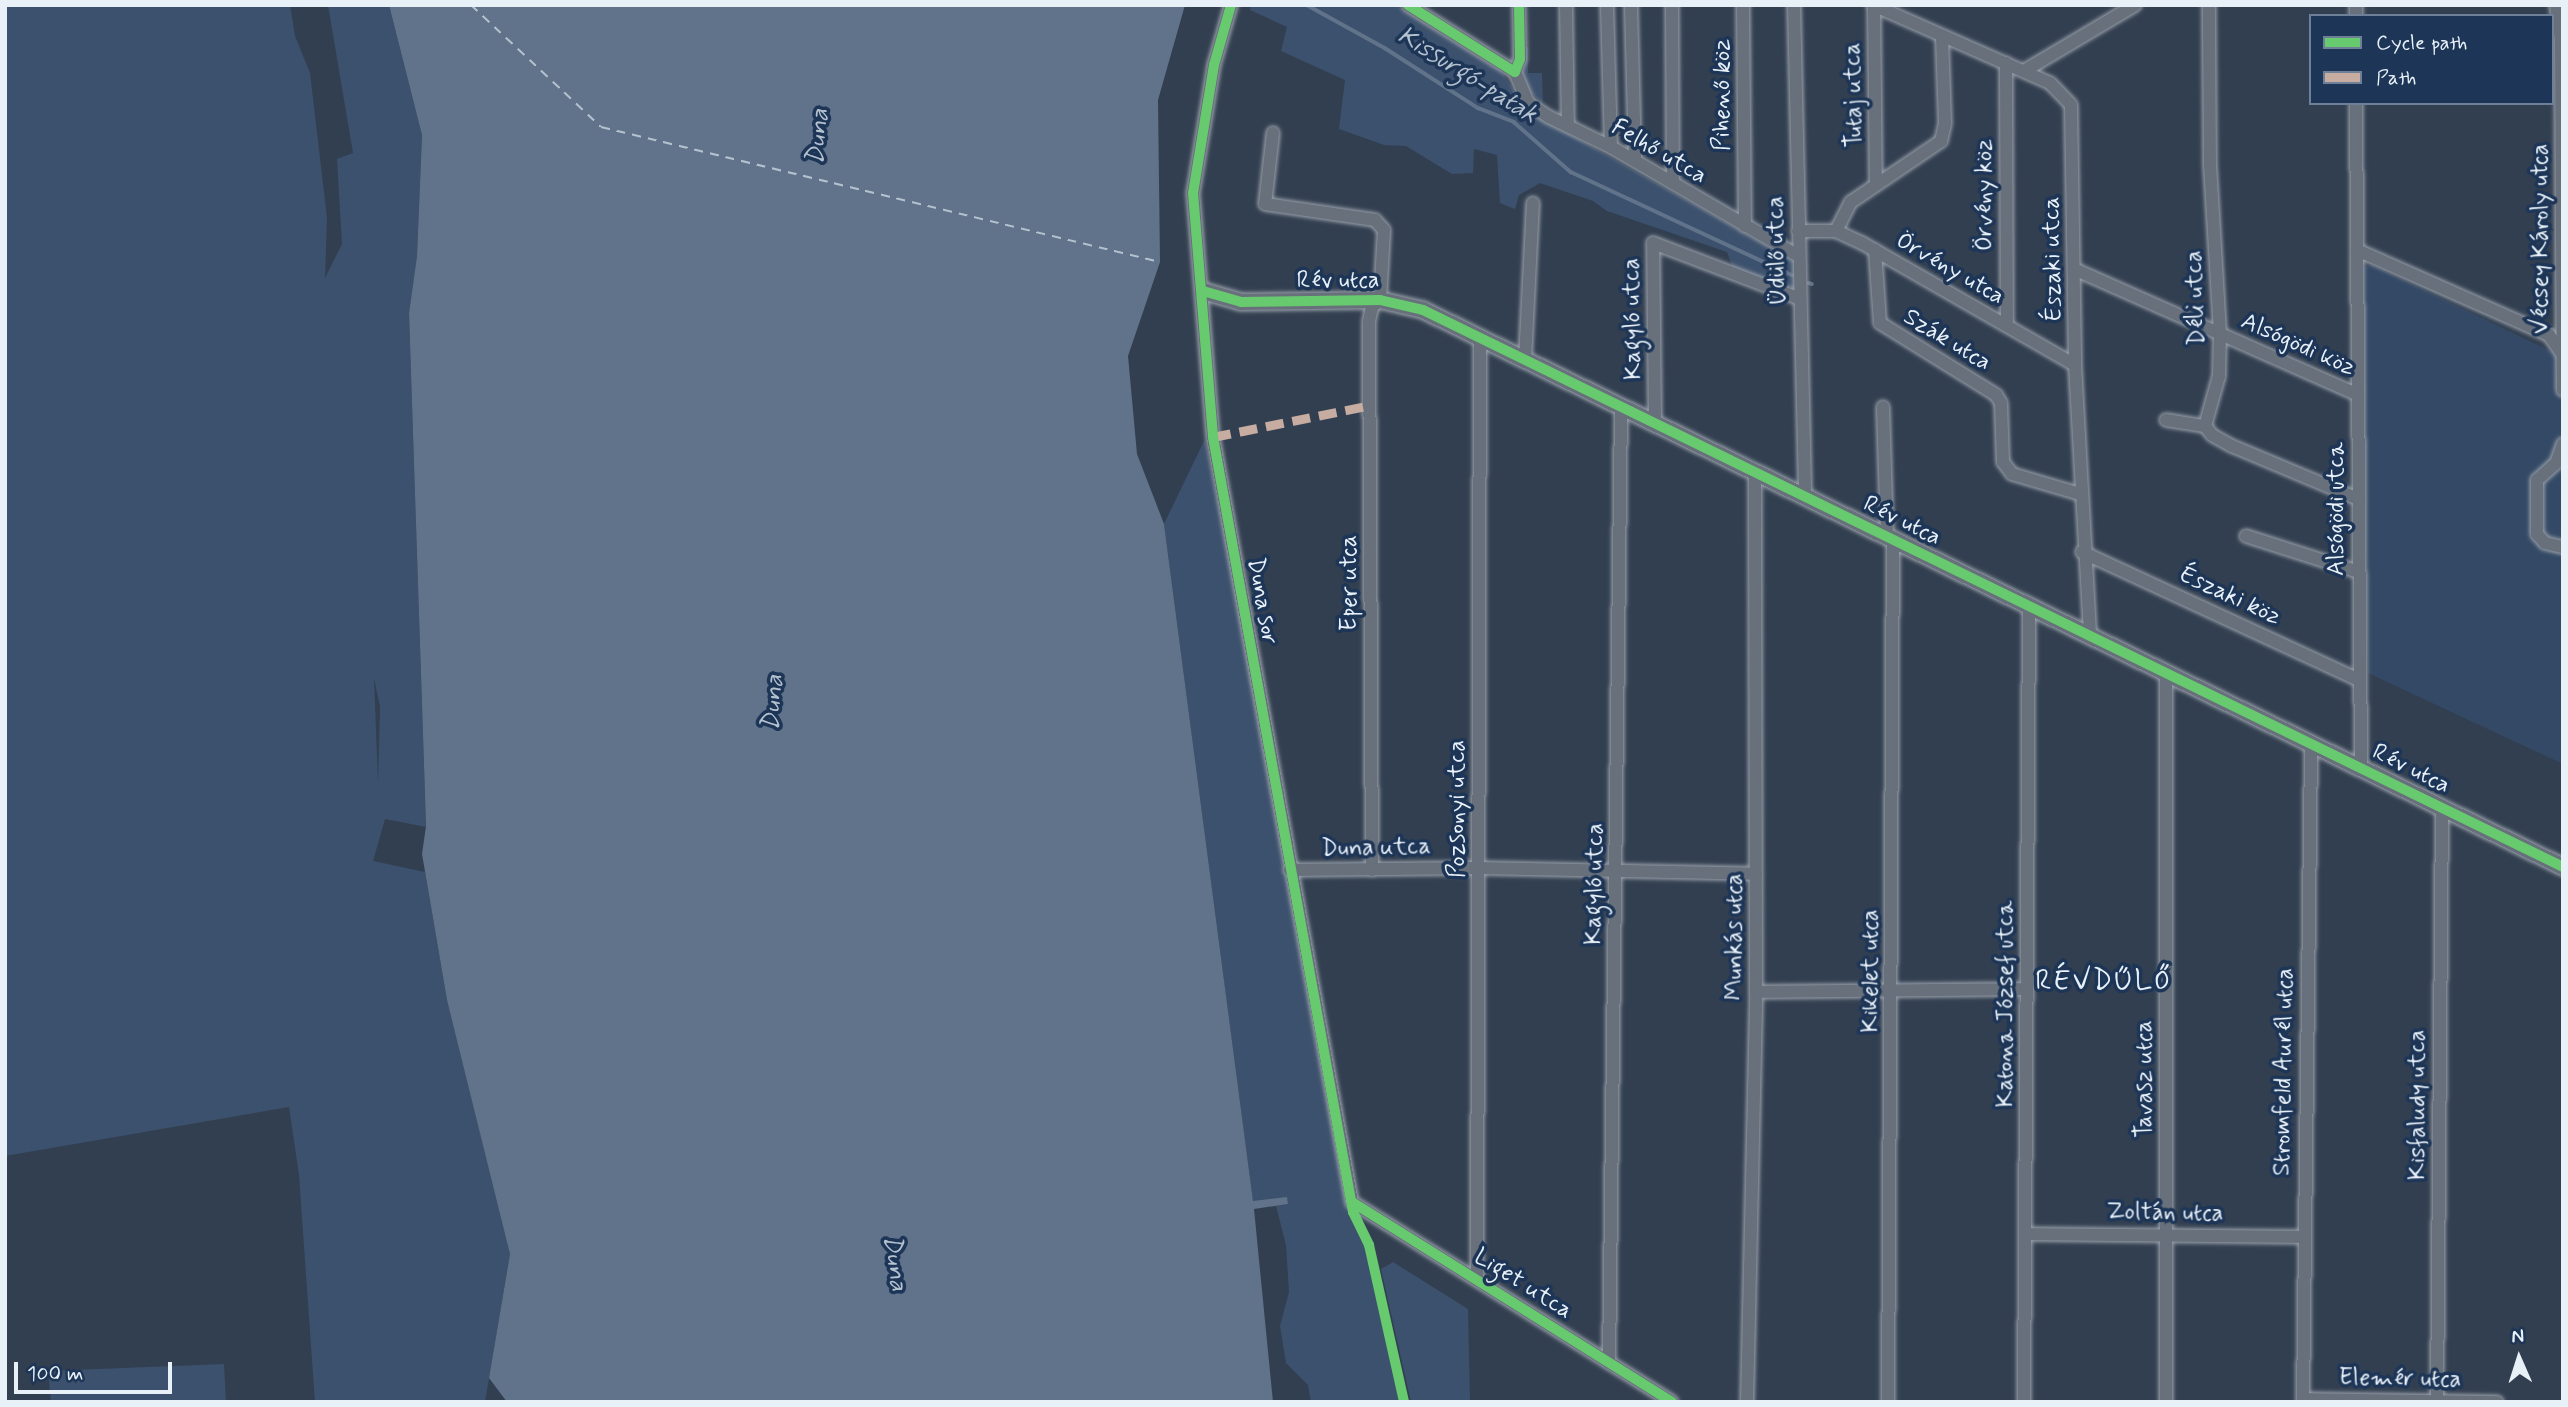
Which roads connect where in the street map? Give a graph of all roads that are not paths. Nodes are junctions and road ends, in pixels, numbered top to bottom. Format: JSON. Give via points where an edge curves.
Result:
{"nodes":[{"id":1,"x":1231,"y":5,"type":"edge"},
{"id":2,"x":1408,"y":5,"type":"edge"},
{"id":3,"x":1519,"y":5,"type":"edge"},
{"id":4,"x":1566,"y":5,"type":"edge"},
{"id":5,"x":1607,"y":5,"type":"edge"},
{"id":6,"x":1632,"y":5,"type":"edge"},
{"id":7,"x":1672,"y":5,"type":"edge"},
{"id":8,"x":1743,"y":5,"type":"edge"},
{"id":9,"x":1794,"y":5,"type":"edge"},
{"id":10,"x":2134,"y":5,"type":"edge"},
{"id":11,"x":2209,"y":5,"type":"edge"},
{"id":12,"x":2556,"y":5,"type":"edge"},
{"id":13,"x":1873,"y":6,"type":"edge"},
{"id":14,"x":1942,"y":36,"type":"junction"},
{"id":15,"x":2006,"y":63,"type":"junction"},
{"id":16,"x":2024,"y":71,"type":"junction"},
{"id":17,"x":1516,"y":72,"type":"junction"},
{"id":18,"x":2356,"y":105,"type":"edge"},
{"id":19,"x":1568,"y":126,"type":"junction"},
{"id":20,"x":1273,"y":133,"type":"dead end"},
{"id":21,"x":1611,"y":147,"type":"junction"},
{"id":22,"x":1635,"y":161,"type":"junction"},
{"id":23,"x":1672,"y":183,"type":"junction"},
{"id":24,"x":1876,"y":183,"type":"junction"},
{"id":25,"x":1533,"y":204,"type":"dead end"},
{"id":26,"x":1745,"y":226,"type":"junction"},
{"id":27,"x":1798,"y":231,"type":"junction"},
{"id":28,"x":1836,"y":231,"type":"junction"},
{"id":29,"x":1875,"y":250,"type":"junction"},
{"id":30,"x":2357,"y":250,"type":"junction"},
{"id":31,"x":1798,"y":256,"type":"junction"},
{"id":32,"x":2074,"y":269,"type":"junction"},
{"id":33,"x":1203,"y":290,"type":"junction"},
{"id":34,"x":1798,"y":298,"type":"junction"},
{"id":35,"x":1380,"y":300,"type":"junction"},
{"id":36,"x":2007,"y":326,"type":"junction"},
{"id":37,"x":2220,"y":333,"type":"junction"},
{"id":38,"x":1480,"y":338,"type":"junction"},
{"id":39,"x":2562,"y":356,"type":"edge"},
{"id":40,"x":1525,"y":360,"type":"junction"},
{"id":41,"x":2075,"y":365,"type":"junction"},
{"id":42,"x":2563,"y":390,"type":"edge"},
{"id":43,"x":2358,"y":395,"type":"junction"},
{"id":44,"x":1621,"y":407,"type":"junction"},
{"id":45,"x":1882,"y":407,"type":"dead end"},
{"id":46,"x":2166,"y":420,"type":"dead end"},
{"id":47,"x":1655,"y":423,"type":"junction"},
{"id":48,"x":2205,"y":426,"type":"junction"},
{"id":49,"x":2563,"y":444,"type":"edge"},
{"id":50,"x":1755,"y":472,"type":"junction"},
{"id":51,"x":2080,"y":494,"type":"junction"},
{"id":52,"x":1805,"y":497,"type":"junction"},
{"id":53,"x":2358,"y":499,"type":"junction"},
{"id":54,"x":2246,"y":536,"type":"dead end"},
{"id":55,"x":1890,"y":538,"type":"junction"},
{"id":56,"x":2563,"y":547,"type":"edge"},
{"id":57,"x":2082,"y":552,"type":"junction"},
{"id":58,"x":2359,"y":572,"type":"junction"},
{"id":59,"x":2029,"y":606,"type":"junction"},
{"id":60,"x":2090,"y":636,"type":"junction"},
{"id":61,"x":2166,"y":673,"type":"junction"},
{"id":62,"x":2359,"y":680,"type":"junction"},
{"id":63,"x":2311,"y":744,"type":"junction"},
{"id":64,"x":2361,"y":768,"type":"junction"},
{"id":65,"x":2442,"y":808,"type":"junction"},
{"id":66,"x":1479,"y":867,"type":"junction"},
{"id":67,"x":2563,"y":867,"type":"edge"},
{"id":68,"x":1617,"y":869,"type":"junction"},
{"id":69,"x":1290,"y":870,"type":"junction"},
{"id":70,"x":1371,"y":870,"type":"junction"},
{"id":71,"x":1756,"y":874,"type":"junction"},
{"id":72,"x":2027,"y":989,"type":"junction"},
{"id":73,"x":1756,"y":992,"type":"junction"},
{"id":74,"x":1892,"y":993,"type":"junction"},
{"id":75,"x":1352,"y":1202,"type":"joint"},
{"id":76,"x":2165,"y":1233,"type":"junction"},
{"id":77,"x":2026,"y":1234,"type":"junction"},
{"id":78,"x":2303,"y":1237,"type":"junction"},
{"id":79,"x":1477,"y":1280,"type":"junction"},
{"id":80,"x":1609,"y":1363,"type":"junction"},
{"id":81,"x":2303,"y":1400,"type":"edge"},
{"id":82,"x":2437,"y":1401,"type":"edge"},
{"id":83,"x":1672,"y":1402,"type":"edge"},
{"id":84,"x":1747,"y":1402,"type":"edge"},
{"id":85,"x":1888,"y":1402,"type":"edge"},
{"id":86,"x":2024,"y":1402,"type":"edge"},
{"id":87,"x":2166,"y":1402,"type":"edge"},
{"id":88,"x":2497,"y":1402,"type":"edge"}],
"edges":[{"from":1,"to":33,"type":"street","name":"Duna sor","via":[[1214,65],[1193,193],[1194,251]]},
{"from":2,"to":17,"type":"street"},
{"from":3,"to":17,"type":"street"},
{"from":4,"to":19,"type":"street"},
{"from":5,"to":21,"type":"street"},
{"from":6,"to":22,"type":"street"},
{"from":7,"to":23,"type":"street"},
{"from":8,"to":26,"type":"street","name":"Pihenő köz"},
{"from":9,"to":27,"type":"street","name":"Üdülő utca"},
{"from":10,"to":16,"type":"street"},
{"from":11,"to":37,"type":"street","name":"Déli utca","via":[[2210,167]]},
{"from":12,"to":39,"type":"street","name":"Vécsey Károly utca","via":[[2561,39]]},
{"from":13,"to":14,"type":"street","name":"Északi utca"},
{"from":13,"to":24,"type":"street","name":"Tutaj utca"},
{"from":14,"to":15,"type":"street","name":"Északi utca"},
{"from":14,"to":24,"type":"street","via":[[1945,123],[1941,141]]},
{"from":15,"to":16,"type":"street","name":"Északi utca"},
{"from":15,"to":36,"type":"street","name":"Örvény köz"},
{"from":16,"to":32,"type":"street","name":"Északi utca","via":[[2060,90],[2071,105]]},
{"from":17,"to":19,"type":"street","name":"Felhő utca","via":[[1528,103]]},
{"from":18,"to":30,"type":"street","name":"Alsógödi utca"},
{"from":19,"to":21,"type":"street","name":"Felhő utca"},
{"from":20,"to":35,"type":"street","via":[[1265,204],[1381,224]]},
{"from":21,"to":22,"type":"street","name":"Felhő utca"},
{"from":22,"to":23,"type":"street","name":"Felhő utca"},
{"from":23,"to":26,"type":"street","name":"Felhő utca"},
{"from":24,"to":28,"type":"street","via":[[1851,202]]},
{"from":25,"to":40,"type":"street"},
{"from":26,"to":31,"type":"street","name":"Felhő utca"},
{"from":27,"to":28,"type":"street","name":"Örvény utca"},
{"from":27,"to":31,"type":"street","name":"Üdülő utca"},
{"from":28,"to":29,"type":"street","name":"Örvény utca"},
{"from":29,"to":36,"type":"street","name":"Örvény utca"},
{"from":29,"to":51,"type":"street","name":"Szák utca","via":[[1880,324],[1996,395],[2001,403],[2003,462],[2012,474]]},
{"from":30,"to":39,"type":"street","via":[[2549,335]]},
{"from":30,"to":43,"type":"street","name":"Alsógödi utca"},
{"from":31,"to":34,"type":"street","name":"Üdülő utca"},
{"from":32,"to":37,"type":"street","name":"Alsógödi köz"},
{"from":32,"to":41,"type":"street","name":"Északi utca"},
{"from":33,"to":35,"type":"street","name":"Rév utca","via":[[1241,302]]},
{"from":33,"to":69,"type":"street","name":"Duna sor","via":[[1213,437]]},
{"from":34,"to":47,"type":"street","name":"Kagyló utca","via":[[1653,243]]},
{"from":34,"to":52,"type":"street","name":"Üdülő utca"},
{"from":35,"to":38,"type":"street","name":"Rév utca","via":[[1423,310]]},
{"from":35,"to":70,"type":"street","name":"Eper utca","via":[[1372,307],[1368,331]]},
{"from":36,"to":41,"type":"street","name":"Örvény utca"},
{"from":37,"to":43,"type":"street","name":"Alsógödi köz"},
{"from":37,"to":48,"type":"street","name":"Déli utca","via":[[2219,376]]},
{"from":38,"to":40,"type":"street","name":"Rév utca"},
{"from":38,"to":66,"type":"street","name":"Pozsonyi utca"},
{"from":39,"to":42,"type":"street","name":"Vécsey Károly utca"},
{"from":40,"to":44,"type":"street","name":"Rév utca"},
{"from":41,"to":51,"type":"street","name":"Északi utca"},
{"from":43,"to":53,"type":"street","name":"Alsógödi utca"},
{"from":44,"to":47,"type":"street","name":"Rév utca"},
{"from":44,"to":68,"type":"street","name":"Kagyló utca"},
{"from":45,"to":55,"type":"street","name":"Rév utca"},
{"from":46,"to":48,"type":"street"},
{"from":47,"to":50,"type":"street","name":"Rév utca"},
{"from":48,"to":53,"type":"street","via":[[2211,435],[2232,446]]},
{"from":49,"to":56,"type":"street","via":[[2556,463],[2537,480],[2536,534],[2545,543]]},
{"from":50,"to":52,"type":"street","name":"Rév utca"},
{"from":50,"to":71,"type":"street","name":"Munkás utca"},
{"from":51,"to":57,"type":"street","name":"Északi utca"},
{"from":52,"to":55,"type":"street","name":"Rév utca"},
{"from":53,"to":58,"type":"street","name":"Alsógödi utca"},
{"from":54,"to":58,"type":"street"},
{"from":55,"to":59,"type":"street","name":"Rév utca"},
{"from":55,"to":74,"type":"street","name":"Kikelet utca"},
{"from":57,"to":60,"type":"street","name":"Északi utca"},
{"from":57,"to":62,"type":"street","name":"Északi köz"},
{"from":58,"to":62,"type":"street","name":"Alsógödi utca"},
{"from":59,"to":60,"type":"street","name":"Rév utca"},
{"from":59,"to":72,"type":"street","name":"Katona József utca"},
{"from":60,"to":61,"type":"street","name":"Rév utca"},
{"from":61,"to":63,"type":"street","name":"Rév utca"},
{"from":61,"to":76,"type":"street","name":"Tavasz utca"},
{"from":62,"to":64,"type":"street","name":"Alsógödi utca"},
{"from":63,"to":64,"type":"street","name":"Rév utca"},
{"from":63,"to":78,"type":"street","name":"Stromfeld Aurél utca"},
{"from":64,"to":65,"type":"street","name":"Rév utca"},
{"from":65,"to":67,"type":"street","name":"Rév utca"},
{"from":65,"to":82,"type":"street","name":"Kisfaludy utca"},
{"from":66,"to":68,"type":"street","name":"Duna utca"},
{"from":66,"to":70,"type":"street","name":"Duna utca"},
{"from":66,"to":79,"type":"street","name":"Pozsonyi utca"},
{"from":68,"to":71,"type":"street","name":"Duna utca"},
{"from":68,"to":80,"type":"street","name":"Kagyló utca"},
{"from":69,"to":70,"type":"street","name":"Duna utca"},
{"from":69,"to":75,"type":"street","name":"Duna sor"},
{"from":71,"to":73,"type":"street","name":"Munkás utca"},
{"from":72,"to":74,"type":"street"},
{"from":72,"to":77,"type":"street","name":"Katona József utca"},
{"from":73,"to":74,"type":"street"},
{"from":73,"to":84,"type":"street","name":"Munkás utca"},
{"from":74,"to":85,"type":"street","name":"Kikelet utca"},
{"from":75,"to":79,"type":"street","name":"Liget utca"},
{"from":76,"to":77,"type":"street","name":"Zoltán utca"},
{"from":76,"to":78,"type":"street","name":"Zoltán utca"},
{"from":76,"to":87,"type":"street","name":"Tavasz utca"},
{"from":77,"to":86,"type":"street","name":"Katona József utca"},
{"from":78,"to":81,"type":"street","name":"Stromfeld Aurél utca"},
{"from":79,"to":80,"type":"street","name":"Liget utca"},
{"from":80,"to":83,"type":"street","name":"Liget utca"},
{"from":81,"to":82,"type":"street","name":"Elemér utca"},
{"from":82,"to":88,"type":"street","name":"Elemér utca"}]}
